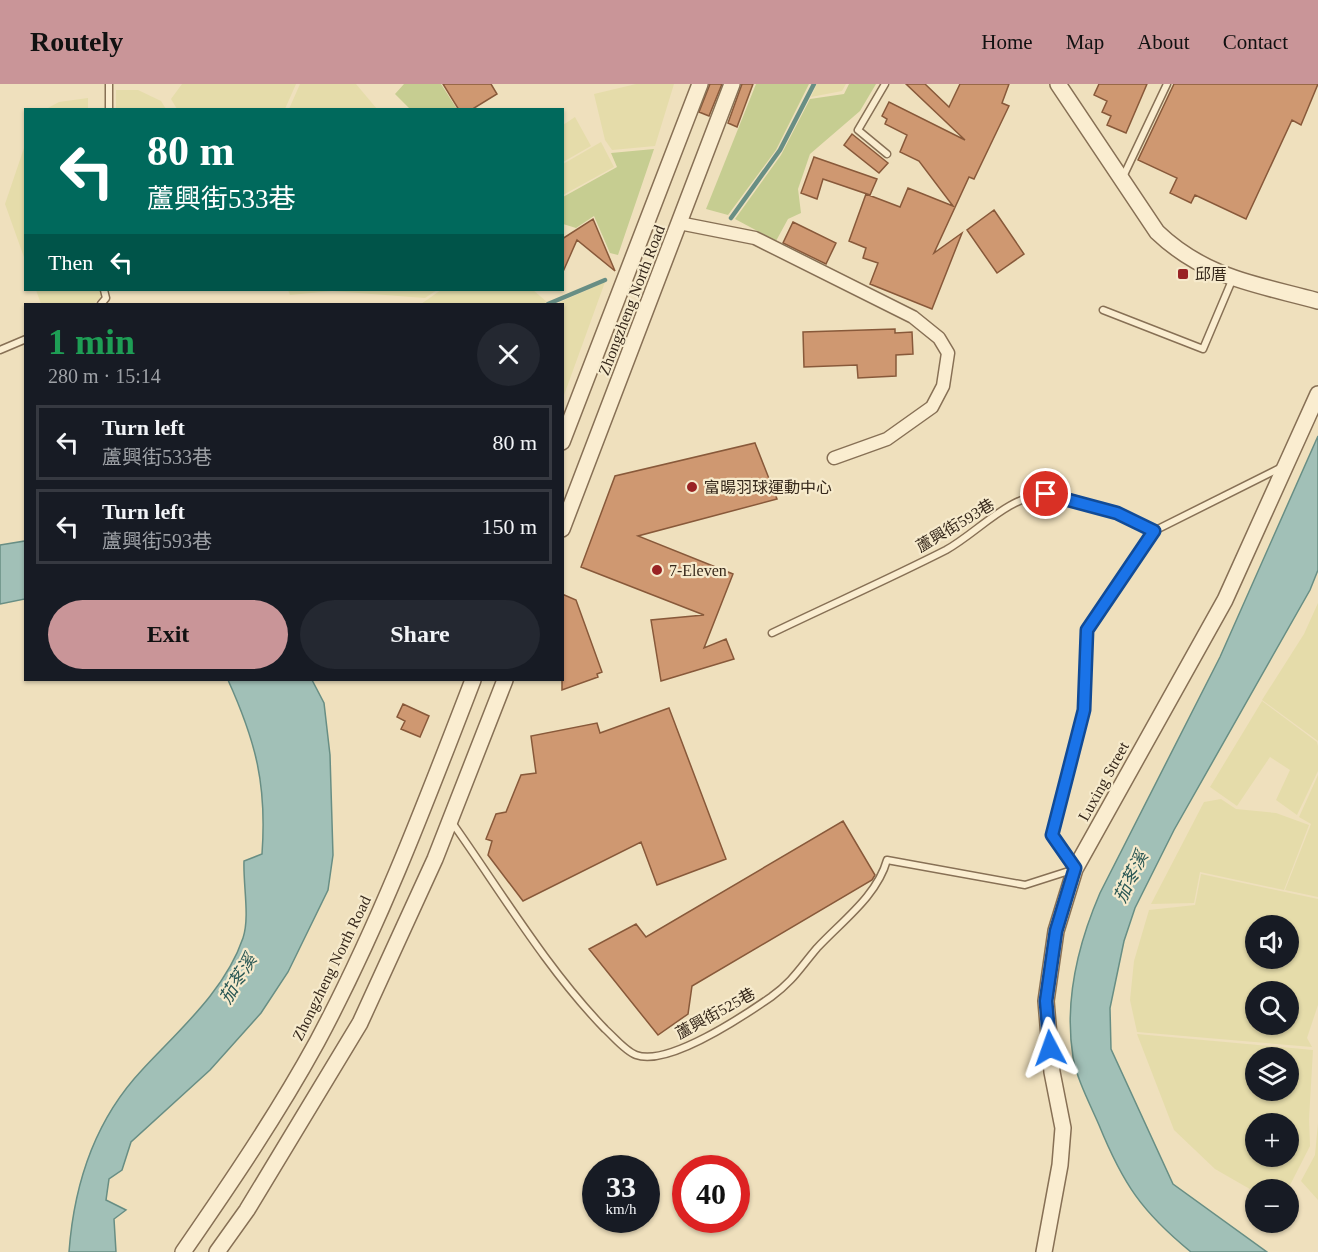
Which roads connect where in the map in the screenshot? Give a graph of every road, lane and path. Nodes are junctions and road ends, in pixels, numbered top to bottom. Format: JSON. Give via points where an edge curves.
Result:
{"nodes":[{"id":1,"x":109,"y":84,"type":"edge"},
{"id":2,"x":700,"y":84,"type":"edge"},
{"id":3,"x":732,"y":84,"type":"edge"},
{"id":4,"x":885,"y":84,"type":"edge"},
{"id":5,"x":1058,"y":84,"type":"edge"},
{"id":6,"x":1167,"y":84,"type":"edge"},
{"id":7,"x":109,"y":108,"type":"edge"},
{"id":8,"x":887,"y":154,"type":"dead end"},
{"id":9,"x":1122,"y":180,"type":"junction"},
{"id":10,"x":679,"y":223,"type":"junction"},
{"id":11,"x":1233,"y":278,"type":"junction"},
{"id":12,"x":1318,"y":301,"type":"edge"},
{"id":13,"x":1103,"y":310,"type":"dead end"},
{"id":14,"x":24,"y":340,"type":"edge"},
{"id":15,"x":0,"y":350,"type":"edge"},
{"id":16,"x":1318,"y":394,"type":"edge"},
{"id":17,"x":564,"y":437,"type":"edge"},
{"id":18,"x":834,"y":458,"type":"dead end"},
{"id":19,"x":1286,"y":465,"type":"junction"},
{"id":20,"x":564,"y":524,"type":"edge"},
{"id":21,"x":1154,"y":531,"type":"junction"},
{"id":22,"x":772,"y":633,"type":"dead end"},
{"id":23,"x":473,"y":681,"type":"edge"},
{"id":24,"x":505,"y":681,"type":"edge"},
{"id":25,"x":451,"y":820,"type":"junction"},
{"id":26,"x":1075,"y":868,"type":"junction"},
{"id":27,"x":183,"y":1252,"type":"edge"},
{"id":28,"x":217,"y":1252,"type":"edge"},
{"id":29,"x":1044,"y":1252,"type":"edge"}],
"edges":[{"from":1,"to":7,"type":"lane"},
{"from":2,"to":17,"type":"street","name":"Zhongzheng North Road"},
{"from":3,"to":10,"type":"street","name":"Zhongzheng North Road"},
{"from":4,"to":8,"type":"lane","via":[[858,130]]},
{"from":5,"to":9,"type":"street"},
{"from":6,"to":9,"type":"lane"},
{"from":9,"to":11,"type":"street","via":[[1157,232],[1174,248],[1201,266]]},
{"from":10,"to":18,"type":"street","via":[[755,238],[913,317],[939,338],[948,352],[943,386],[932,407],[887,439]]},
{"from":10,"to":20,"type":"street","name":"Zhongzheng North Road"},
{"from":11,"to":12,"type":"street"},
{"from":11,"to":13,"type":"lane","via":[[1203,348]]},
{"from":14,"to":15,"type":"lane"},
{"from":16,"to":19,"type":"street","name":"Luxing Street"},
{"from":19,"to":21,"type":"lane"},
{"from":19,"to":26,"type":"street","name":"Luxing Street","via":[[1225,600]]},
{"from":21,"to":22,"type":"lane","name":"蘆興街593巷","via":[[1117,513],[1046,494],[1025,500],[949,548]]},
{"from":21,"to":26,"type":"lane","via":[[1087,630],[1084,710],[1052,835]]},
{"from":23,"to":27,"type":"street","name":"Zhongzheng North Road","via":[[407,849],[342,992],[288,1093]]},
{"from":24,"to":25,"type":"street"},
{"from":25,"to":26,"type":"lane","name":"蘆興街525巷","via":[[580,1003],[617,1041],[636,1055],[648,1057],[669,1054],[742,1017],[791,983],[816,949],[857,908],[884,873],[888,860],[1025,885]]},
{"from":25,"to":28,"type":"street","via":[[360,1023],[247,1210]]},
{"from":26,"to":29,"type":"street","name":"Luxing Street","via":[[1056,931],[1046,1001],[1052,1072],[1063,1128]]}]}
